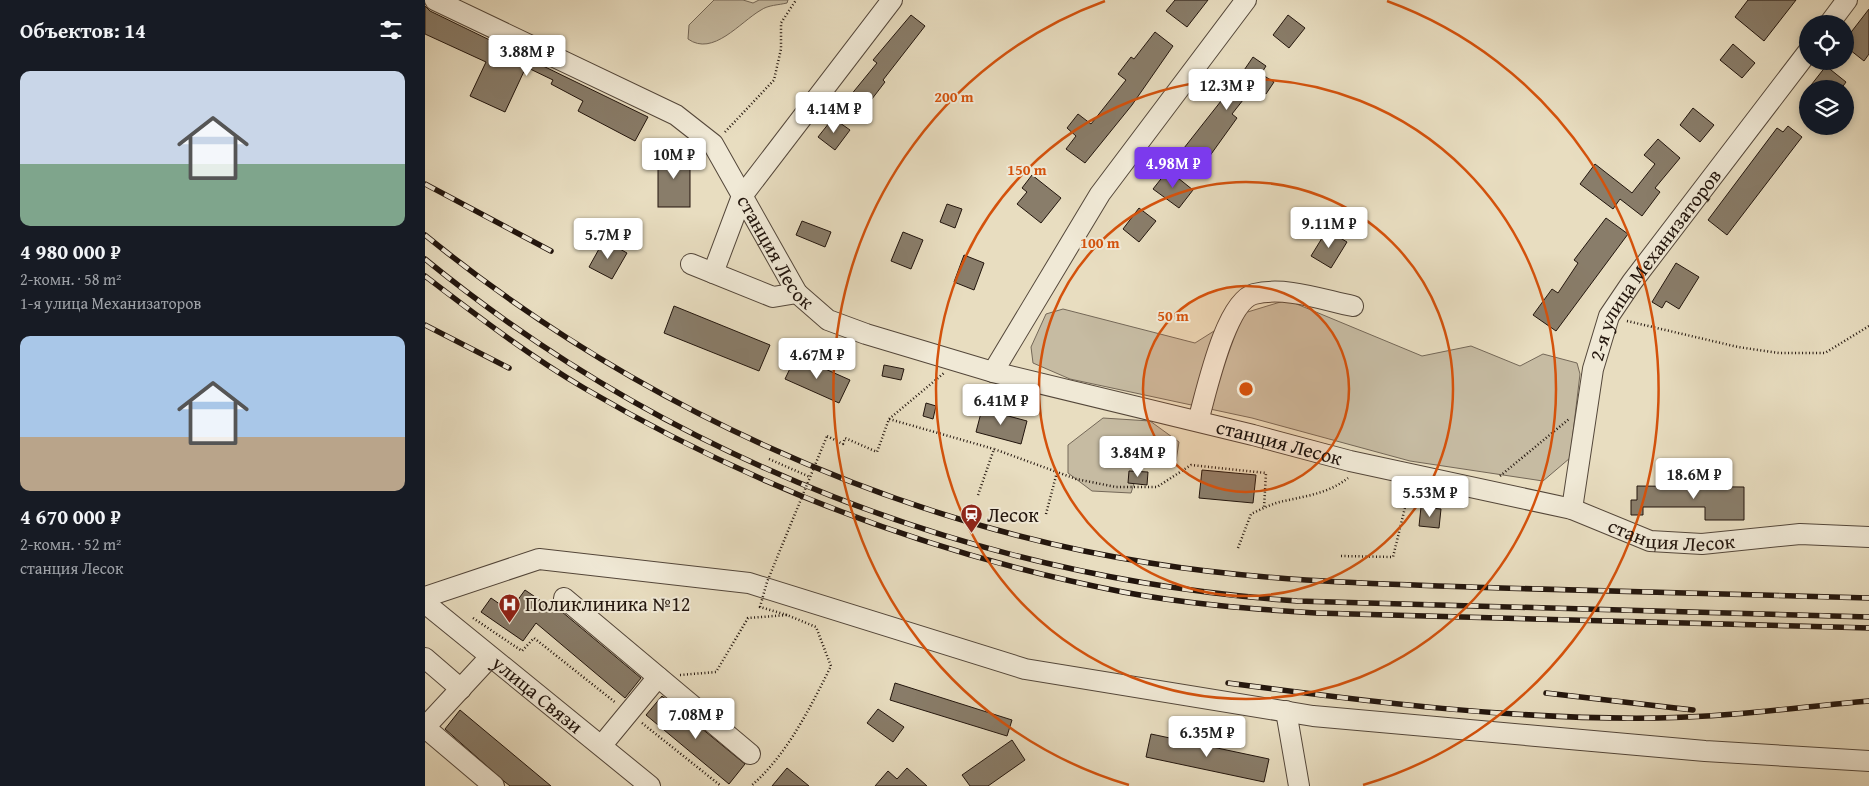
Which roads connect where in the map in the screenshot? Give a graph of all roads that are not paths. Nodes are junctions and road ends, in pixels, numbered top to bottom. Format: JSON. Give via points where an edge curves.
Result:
{"nodes":[{"id":1,"x":435,"y":0,"type":"edge"},
{"id":2,"x":892,"y":0,"type":"edge"},
{"id":3,"x":1246,"y":0,"type":"edge"},
{"id":4,"x":1847,"y":0,"type":"edge"},
{"id":5,"x":1836,"y":15,"type":"edge"},
{"id":6,"x":1799,"y":63,"type":"edge"},
{"id":7,"x":741,"y":196,"type":"junction"},
{"id":8,"x":691,"y":264,"type":"dead end"},
{"id":9,"x":713,"y":273,"type":"junction"},
{"id":10,"x":797,"y":293,"type":"junction"},
{"id":11,"x":1353,"y":306,"type":"dead end"},
{"id":12,"x":993,"y":372,"type":"junction"},
{"id":13,"x":1199,"y":421,"type":"junction"},
{"id":14,"x":1573,"y":509,"type":"junction"},
{"id":15,"x":1869,"y":537,"type":"edge"},
{"id":16,"x":425,"y":597,"type":"edge"},
{"id":17,"x":564,"y":598,"type":"dead end"},
{"id":18,"x":425,"y":603,"type":"edge"},
{"id":19,"x":489,"y":657,"type":"junction"},
{"id":20,"x":425,"y":658,"type":"edge"},
{"id":21,"x":658,"y":676,"type":"junction"},
{"id":22,"x":461,"y":689,"type":"junction"},
{"id":23,"x":1286,"y":711,"type":"junction"},
{"id":24,"x":602,"y":745,"type":"junction"},
{"id":25,"x":750,"y":754,"type":"dead end"},
{"id":26,"x":1869,"y":761,"type":"edge"},
{"id":27,"x":494,"y":786,"type":"edge"},
{"id":28,"x":650,"y":786,"type":"edge"},
{"id":29,"x":1299,"y":786,"type":"edge"}],
"edges":[{"from":1,"to":7,"type":"street","name":"станция Лесок","via":[[676,115],[713,144]]},
{"from":2,"to":7,"type":"street"},
{"from":3,"to":12,"type":"street","via":[[1100,194]]},
{"from":4,"to":5,"type":"street"},
{"from":6,"to":14,"type":"street","name":"2-я улица Механизаторов","via":[[1609,316],[1593,369]]},
{"from":7,"to":9,"type":"street"},
{"from":7,"to":10,"type":"street","name":"станция Лесок"},
{"from":8,"to":9,"type":"street"},
{"from":9,"to":10,"type":"street","via":[[773,297]]},
{"from":10,"to":12,"type":"street","name":"станция Лесок","via":[[828,320]]},
{"from":11,"to":13,"type":"street","via":[[1273,292],[1253,295],[1240,303],[1223,335]]},
{"from":12,"to":13,"type":"street","name":"станция Лесок"},
{"from":13,"to":14,"type":"street","name":"станция Лесок","via":[[1363,464]]},
{"from":14,"to":15,"type":"street","name":"станция Лесок","via":[[1650,541],[1702,544],[1800,534]]},
{"from":16,"to":23,"type":"street","via":[[539,559],[749,583],[1025,669]]},
{"from":17,"to":21,"type":"street"},
{"from":18,"to":19,"type":"street","name":"улица Связи"},
{"from":19,"to":22,"type":"street"},
{"from":19,"to":24,"type":"street","name":"улица Связи"},
{"from":20,"to":22,"type":"street"},
{"from":21,"to":24,"type":"street"},
{"from":21,"to":25,"type":"street"},
{"from":22,"to":27,"type":"street","via":[[429,724],[429,731]]},
{"from":23,"to":26,"type":"street","via":[[1705,751]]},
{"from":23,"to":29,"type":"street"},
{"from":24,"to":28,"type":"street","name":"улица Связи"}]}
